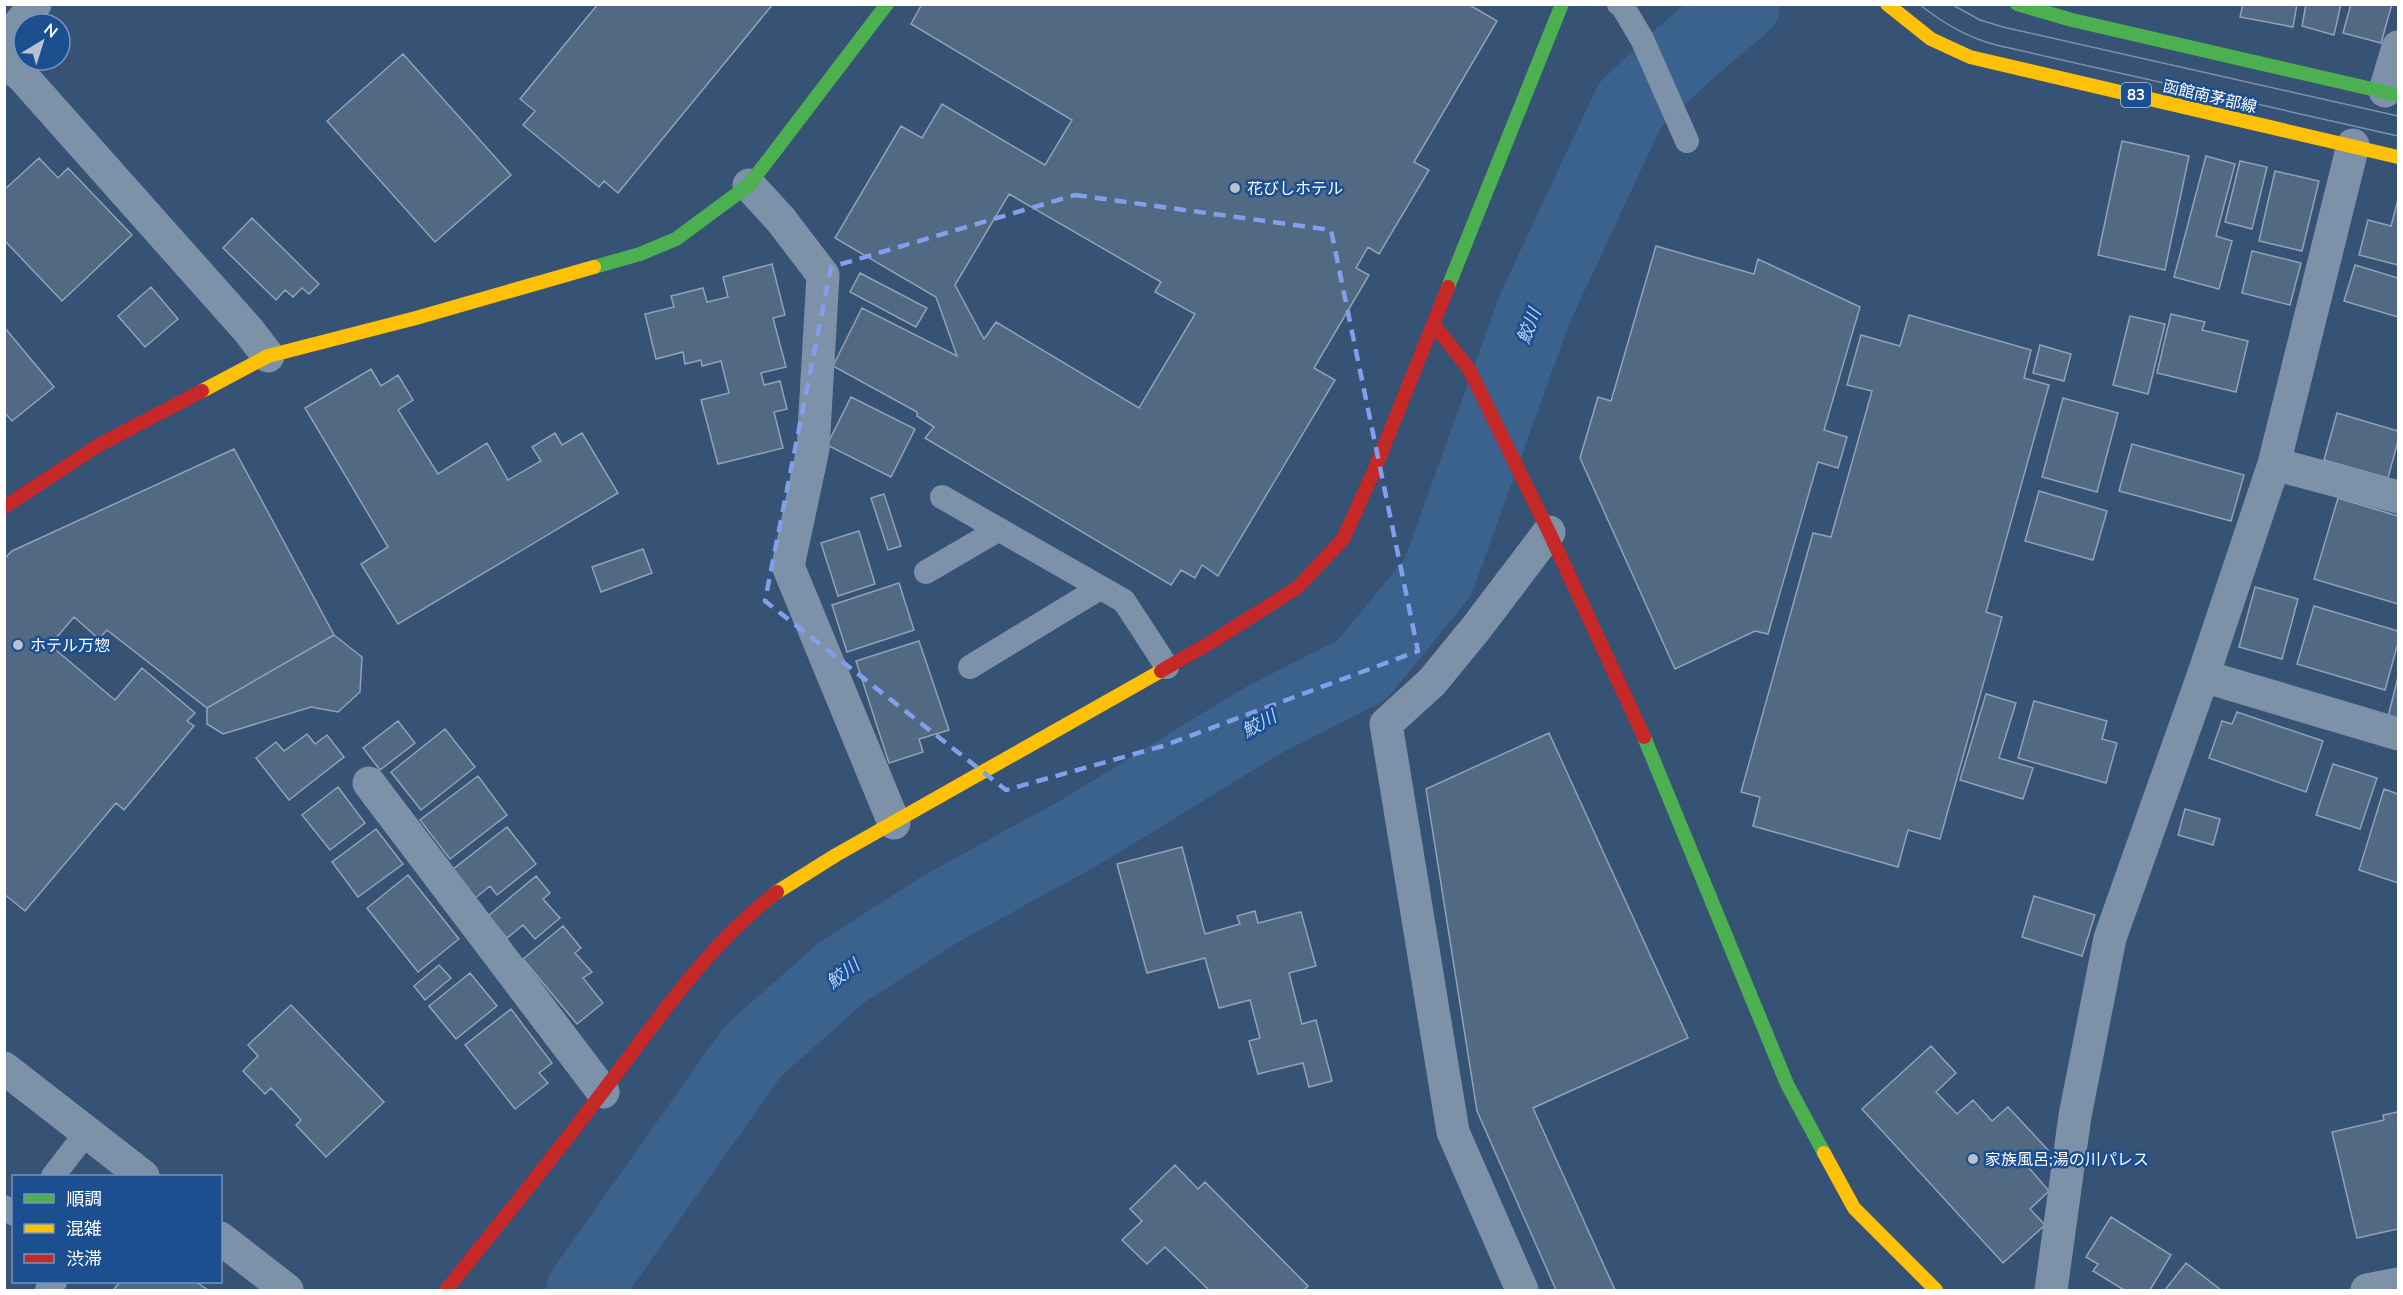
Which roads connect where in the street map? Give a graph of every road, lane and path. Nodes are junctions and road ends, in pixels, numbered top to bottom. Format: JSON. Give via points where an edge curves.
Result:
{"nodes":[{"id":1,"x":35,"y":4,"type":"edge"},
{"id":2,"x":887,"y":4,"type":"edge"},
{"id":3,"x":1562,"y":4,"type":"edge"},
{"id":4,"x":1619,"y":4,"type":"edge"},
{"id":5,"x":1887,"y":4,"type":"edge"},
{"id":6,"x":2017,"y":4,"type":"edge"},
{"id":7,"x":4,"y":44,"type":"edge"},
{"id":8,"x":2398,"y":47,"type":"edge"},
{"id":9,"x":4,"y":61,"type":"edge"},
{"id":10,"x":2392,"y":93,"type":"edge"},
{"id":11,"x":1687,"y":141,"type":"dead end"},
{"id":12,"x":2353,"y":145,"type":"junction"},
{"id":13,"x":2398,"y":157,"type":"edge"},
{"id":14,"x":749,"y":185,"type":"junction"},
{"id":15,"x":1434,"y":325,"type":"junction"},
{"id":16,"x":268,"y":356,"type":"junction"},
{"id":17,"x":2274,"y":464,"type":"junction"},
{"id":18,"x":942,"y":497,"type":"dead end"},
{"id":19,"x":2398,"y":497,"type":"edge"},
{"id":20,"x":4,"y":507,"type":"edge"},
{"id":21,"x":998,"y":530,"type":"junction"},
{"id":22,"x":1549,"y":532,"type":"junction"},
{"id":23,"x":926,"y":572,"type":"dead end"},
{"id":24,"x":1100,"y":588,"type":"junction"},
{"id":25,"x":969,"y":667,"type":"dead end"},
{"id":26,"x":1167,"y":667,"type":"junction"},
{"id":27,"x":2203,"y":676,"type":"junction"},
{"id":28,"x":2398,"y":734,"type":"edge"},
{"id":29,"x":369,"y":783,"type":"dead end"},
{"id":30,"x":894,"y":823,"type":"junction"},
{"id":31,"x":4,"y":1068,"type":"edge"},
{"id":32,"x":603,"y":1092,"type":"junction"},
{"id":33,"x":87,"y":1132,"type":"junction"},
{"id":34,"x":54,"y":1175,"type":"edge"},
{"id":35,"x":142,"y":1175,"type":"edge"},
{"id":36,"x":222,"y":1240,"type":"edge"},
{"id":37,"x":2398,"y":1284,"type":"edge"},
{"id":38,"x":287,"y":1290,"type":"edge"},
{"id":39,"x":446,"y":1290,"type":"edge"},
{"id":40,"x":1522,"y":1290,"type":"edge"},
{"id":41,"x":1936,"y":1290,"type":"edge"},
{"id":42,"x":2051,"y":1290,"type":"edge"},
{"id":43,"x":2367,"y":1290,"type":"edge"}],
"edges":[{"from":1,"to":7,"type":"street"},
{"from":2,"to":14,"type":"street"},
{"from":3,"to":15,"type":"street"},
{"from":4,"to":11,"type":"lane","via":[[1642,39]]},
{"from":5,"to":12,"type":"street","name":"函館南茅部線","number":"83","via":[[1931,39],[1971,57]]},
{"from":6,"to":10,"type":"street"},
{"from":8,"to":10,"type":"street"},
{"from":9,"to":16,"type":"street","via":[[23,76]]},
{"from":12,"to":13,"type":"street","name":"函館南茅部線","number":"83"},
{"from":12,"to":17,"type":"street"},
{"from":14,"to":16,"type":"street","via":[[700,224],[640,254]]},
{"from":14,"to":30,"type":"street","via":[[823,275],[813,449],[788,566]]},
{"from":15,"to":22,"type":"street","via":[[1469,369]]},
{"from":15,"to":26,"type":"street","via":[[1343,539],[1298,587]]},
{"from":16,"to":20,"type":"street","via":[[99,445]]},
{"from":17,"to":19,"type":"street"},
{"from":17,"to":27,"type":"street"},
{"from":18,"to":21,"type":"lane"},
{"from":21,"to":23,"type":"lane"},
{"from":21,"to":24,"type":"lane"},
{"from":22,"to":40,"type":"street","via":[[1432,682],[1386,724],[1453,1132]]},
{"from":22,"to":41,"type":"street","via":[[1654,758],[1787,1084],[1854,1208]]},
{"from":24,"to":25,"type":"lane"},
{"from":24,"to":26,"type":"lane","via":[[1124,602]]},
{"from":26,"to":30,"type":"street"},
{"from":27,"to":28,"type":"street"},
{"from":27,"to":42,"type":"street","via":[[2110,938],[2075,1116]]},
{"from":29,"to":32,"type":"street"},
{"from":30,"to":32,"type":"street","via":[[805,873],[746,918],[710,952]]},
{"from":31,"to":33,"type":"street"},
{"from":32,"to":39,"type":"street"},
{"from":33,"to":34,"type":"lane"},
{"from":33,"to":35,"type":"street"},
{"from":36,"to":38,"type":"street"},
{"from":37,"to":43,"type":"street"}]}
